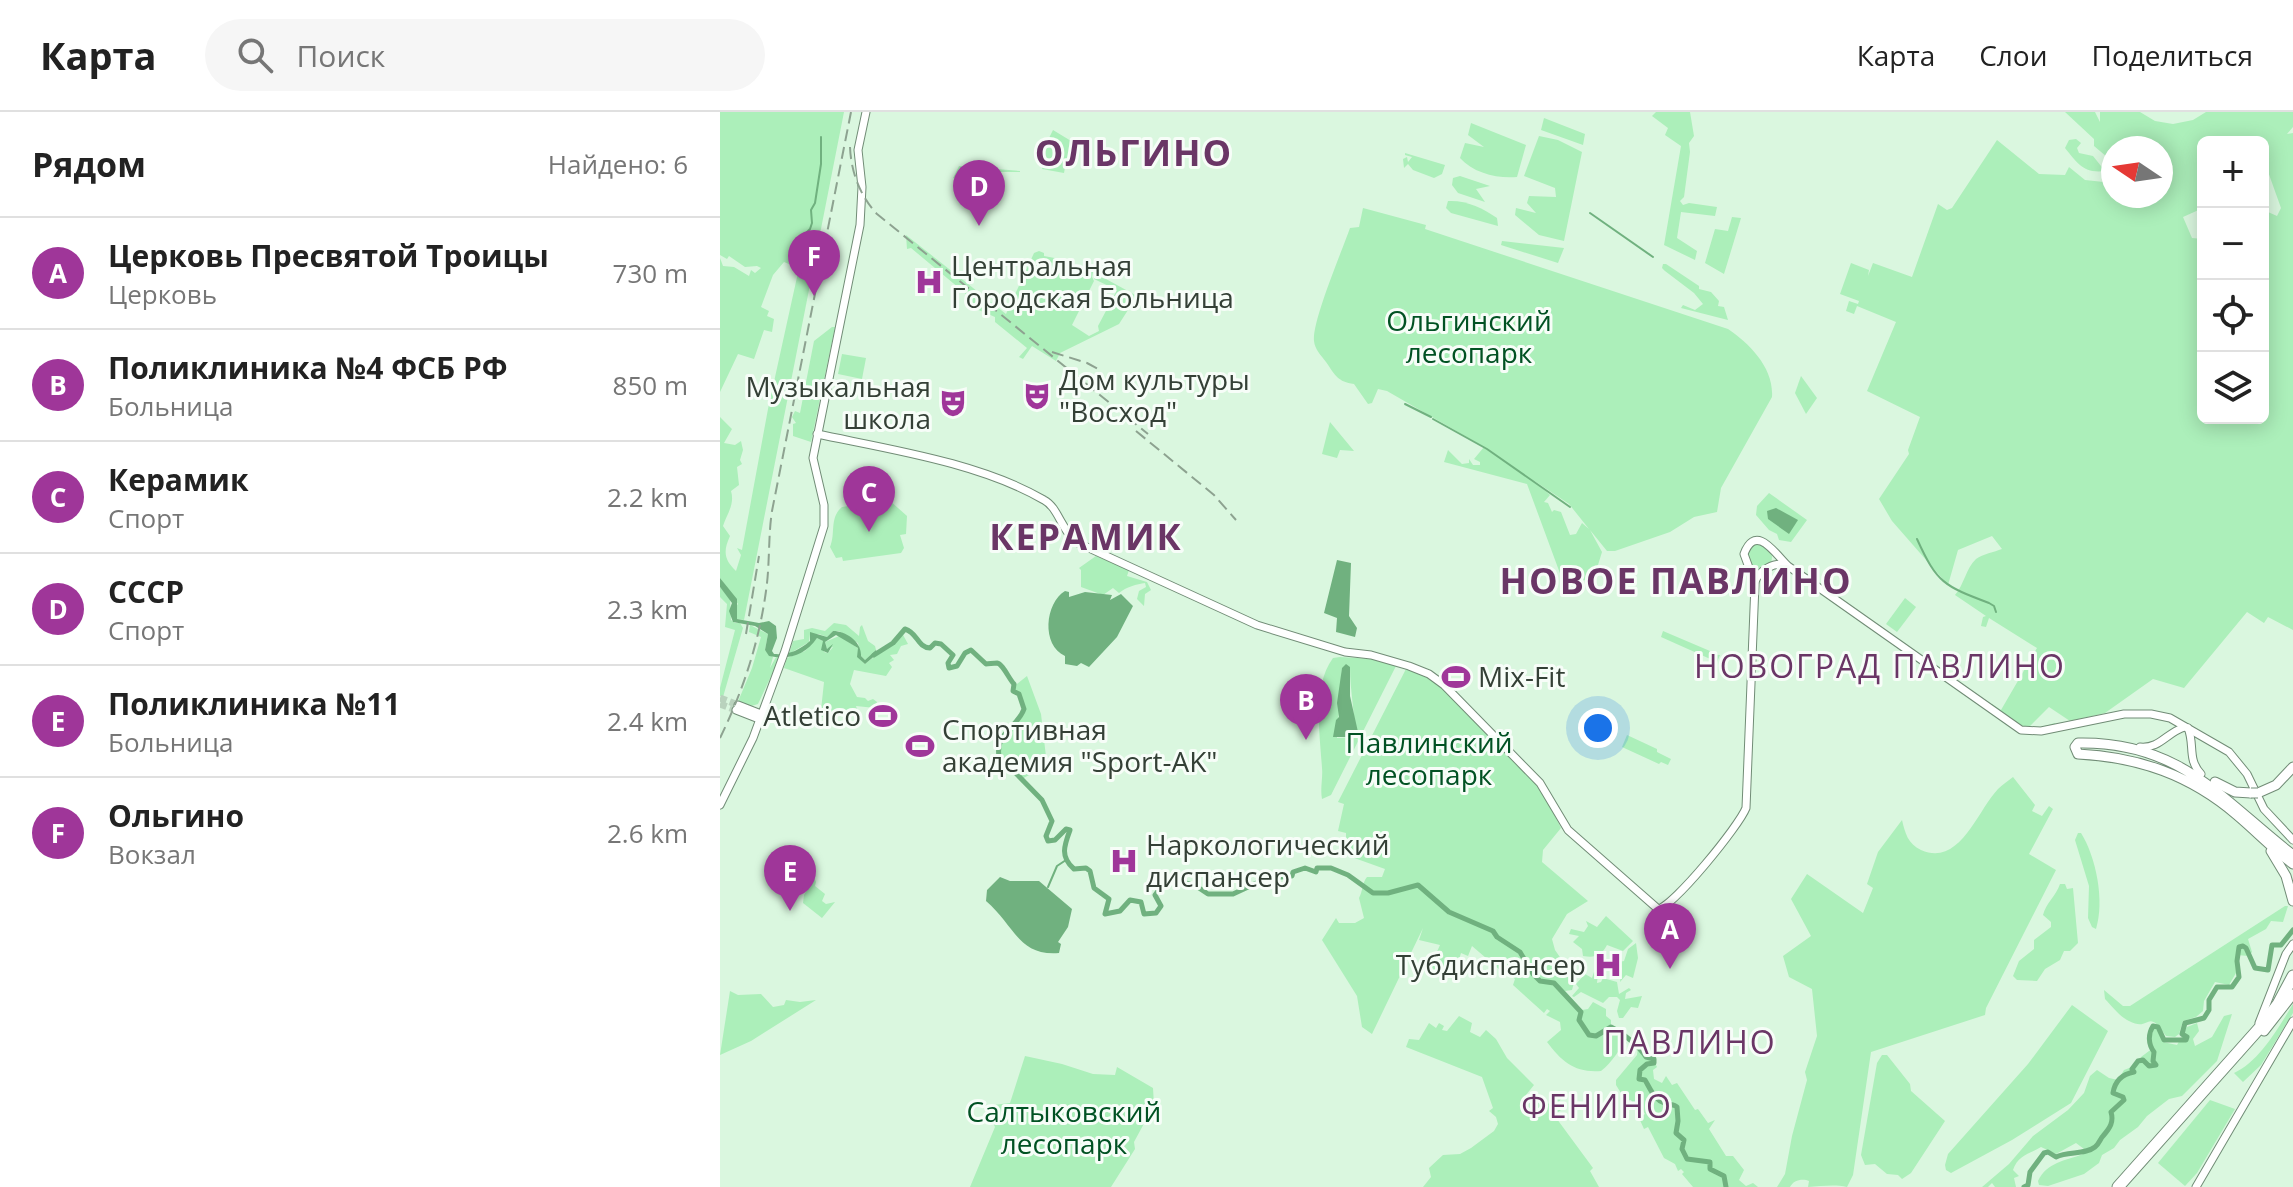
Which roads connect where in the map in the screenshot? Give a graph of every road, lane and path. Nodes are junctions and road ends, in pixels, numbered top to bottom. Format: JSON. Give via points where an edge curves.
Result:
{"nodes":[{"id":1,"x":864,"y":112,"type":"edge"},
{"id":2,"x":817,"y":434,"type":"junction"},
{"id":3,"x":1773,"y":550,"type":"junction"},
{"id":4,"x":1788,"y":566,"type":"junction"},
{"id":5,"x":1749,"y":567,"type":"junction"},
{"id":6,"x":1767,"y":569,"type":"junction"},
{"id":7,"x":1755,"y":584,"type":"junction"},
{"id":8,"x":766,"y":699,"type":"junction"},
{"id":9,"x":737,"y":708,"type":"tunnel mouth"},
{"id":10,"x":750,"y":713,"type":"junction"},
{"id":11,"x":2151,"y":714,"type":"junction"},
{"id":12,"x":757,"y":724,"type":"junction"},
{"id":13,"x":2188,"y":727,"type":"junction"},
{"id":14,"x":2167,"y":738,"type":"junction"},
{"id":15,"x":2080,"y":743,"type":"junction"},
{"id":16,"x":2127,"y":748,"type":"junction"},
{"id":17,"x":2293,"y":767,"type":"edge"},
{"id":18,"x":2201,"y":774,"type":"junction"},
{"id":19,"x":720,"y":804,"type":"edge"},
{"id":20,"x":2254,"y":830,"type":"junction"},
{"id":21,"x":2293,"y":840,"type":"edge"},
{"id":22,"x":2293,"y":855,"type":"edge"},
{"id":23,"x":2293,"y":864,"type":"edge"},
{"id":24,"x":2292,"y":898,"type":"edge"},
{"id":25,"x":2293,"y":944,"type":"edge"},
{"id":26,"x":2293,"y":966,"type":"edge"},
{"id":27,"x":2293,"y":976,"type":"edge"},
{"id":28,"x":2293,"y":991,"type":"edge"},
{"id":29,"x":2272,"y":1012,"type":"junction"},
{"id":30,"x":2293,"y":1024,"type":"edge"},
{"id":31,"x":2246,"y":1043,"type":"junction"},
{"id":32,"x":2208,"y":1087,"type":"junction"},
{"id":33,"x":2118,"y":1187,"type":"edge"},
{"id":34,"x":2125,"y":1187,"type":"edge"},
{"id":35,"x":2198,"y":1187,"type":"edge"}],
"edges":[{"from":1,"to":2,"type":"main road","via":[[855,149],[857,225]]},
{"from":2,"to":7,"type":"main road","via":[[978,471],[1047,501],[1064,531],[1078,543],[1251,622],[1429,674],[1537,780],[1568,830],[1654,907],[1662,908],[1675,898],[1745,810]]},
{"from":2,"to":8,"type":"main road","via":[[813,464],[825,521]]},
{"from":3,"to":4,"type":"main road"},
{"from":3,"to":5,"type":"main road","via":[[1764,542],[1750,544],[1744,554]]},
{"from":3,"to":6,"type":"main road"},
{"from":4,"to":6,"type":"main road","via":[[1780,563]]},
{"from":4,"to":11,"type":"main road","via":[[2021,730]]},
{"from":5,"to":6,"type":"main road"},
{"from":5,"to":7,"type":"main road"},
{"from":6,"to":7,"type":"main road"},
{"from":8,"to":10,"type":"main road"},
{"from":8,"to":12,"type":"main road"},
{"from":9,"to":10,"type":"main road"},
{"from":10,"to":12,"type":"main road"},
{"from":11,"to":13,"type":"main road"},
{"from":11,"to":14,"type":"main road","via":[[2169,724]]},
{"from":12,"to":19,"type":"main road"},
{"from":13,"to":14,"type":"main road"},
{"from":13,"to":18,"type":"main road","via":[[2192,763]]},
{"from":13,"to":21,"type":"main road","via":[[2221,745],[2239,763],[2264,809]]},
{"from":14,"to":15,"type":"main road","via":[[2149,748]]},
{"from":15,"to":16,"type":"main road"},
{"from":15,"to":20,"type":"main road","via":[[2078,754],[2125,759],[2169,772],[2214,797]]},
{"from":16,"to":18,"type":"main road","via":[[2165,756]]},
{"from":16,"to":22,"type":"main road","via":[[2197,776]]},
{"from":17,"to":18,"type":"main road","via":[[2276,785],[2255,793],[2235,792]]},
{"from":20,"to":23,"type":"main road"},
{"from":20,"to":24,"type":"main road","via":[[2280,865]]},
{"from":25,"to":31,"type":"main road"},
{"from":26,"to":29,"type":"main road"},
{"from":27,"to":29,"type":"highway"},
{"from":28,"to":32,"type":"highway","via":[[2264,1031]]},
{"from":29,"to":31,"type":"highway"},
{"from":30,"to":35,"type":"main road"},
{"from":30,"to":35,"type":"main road"},
{"from":31,"to":32,"type":"highway"},
{"from":32,"to":33,"type":"highway"},
{"from":32,"to":34,"type":"highway"}]}
